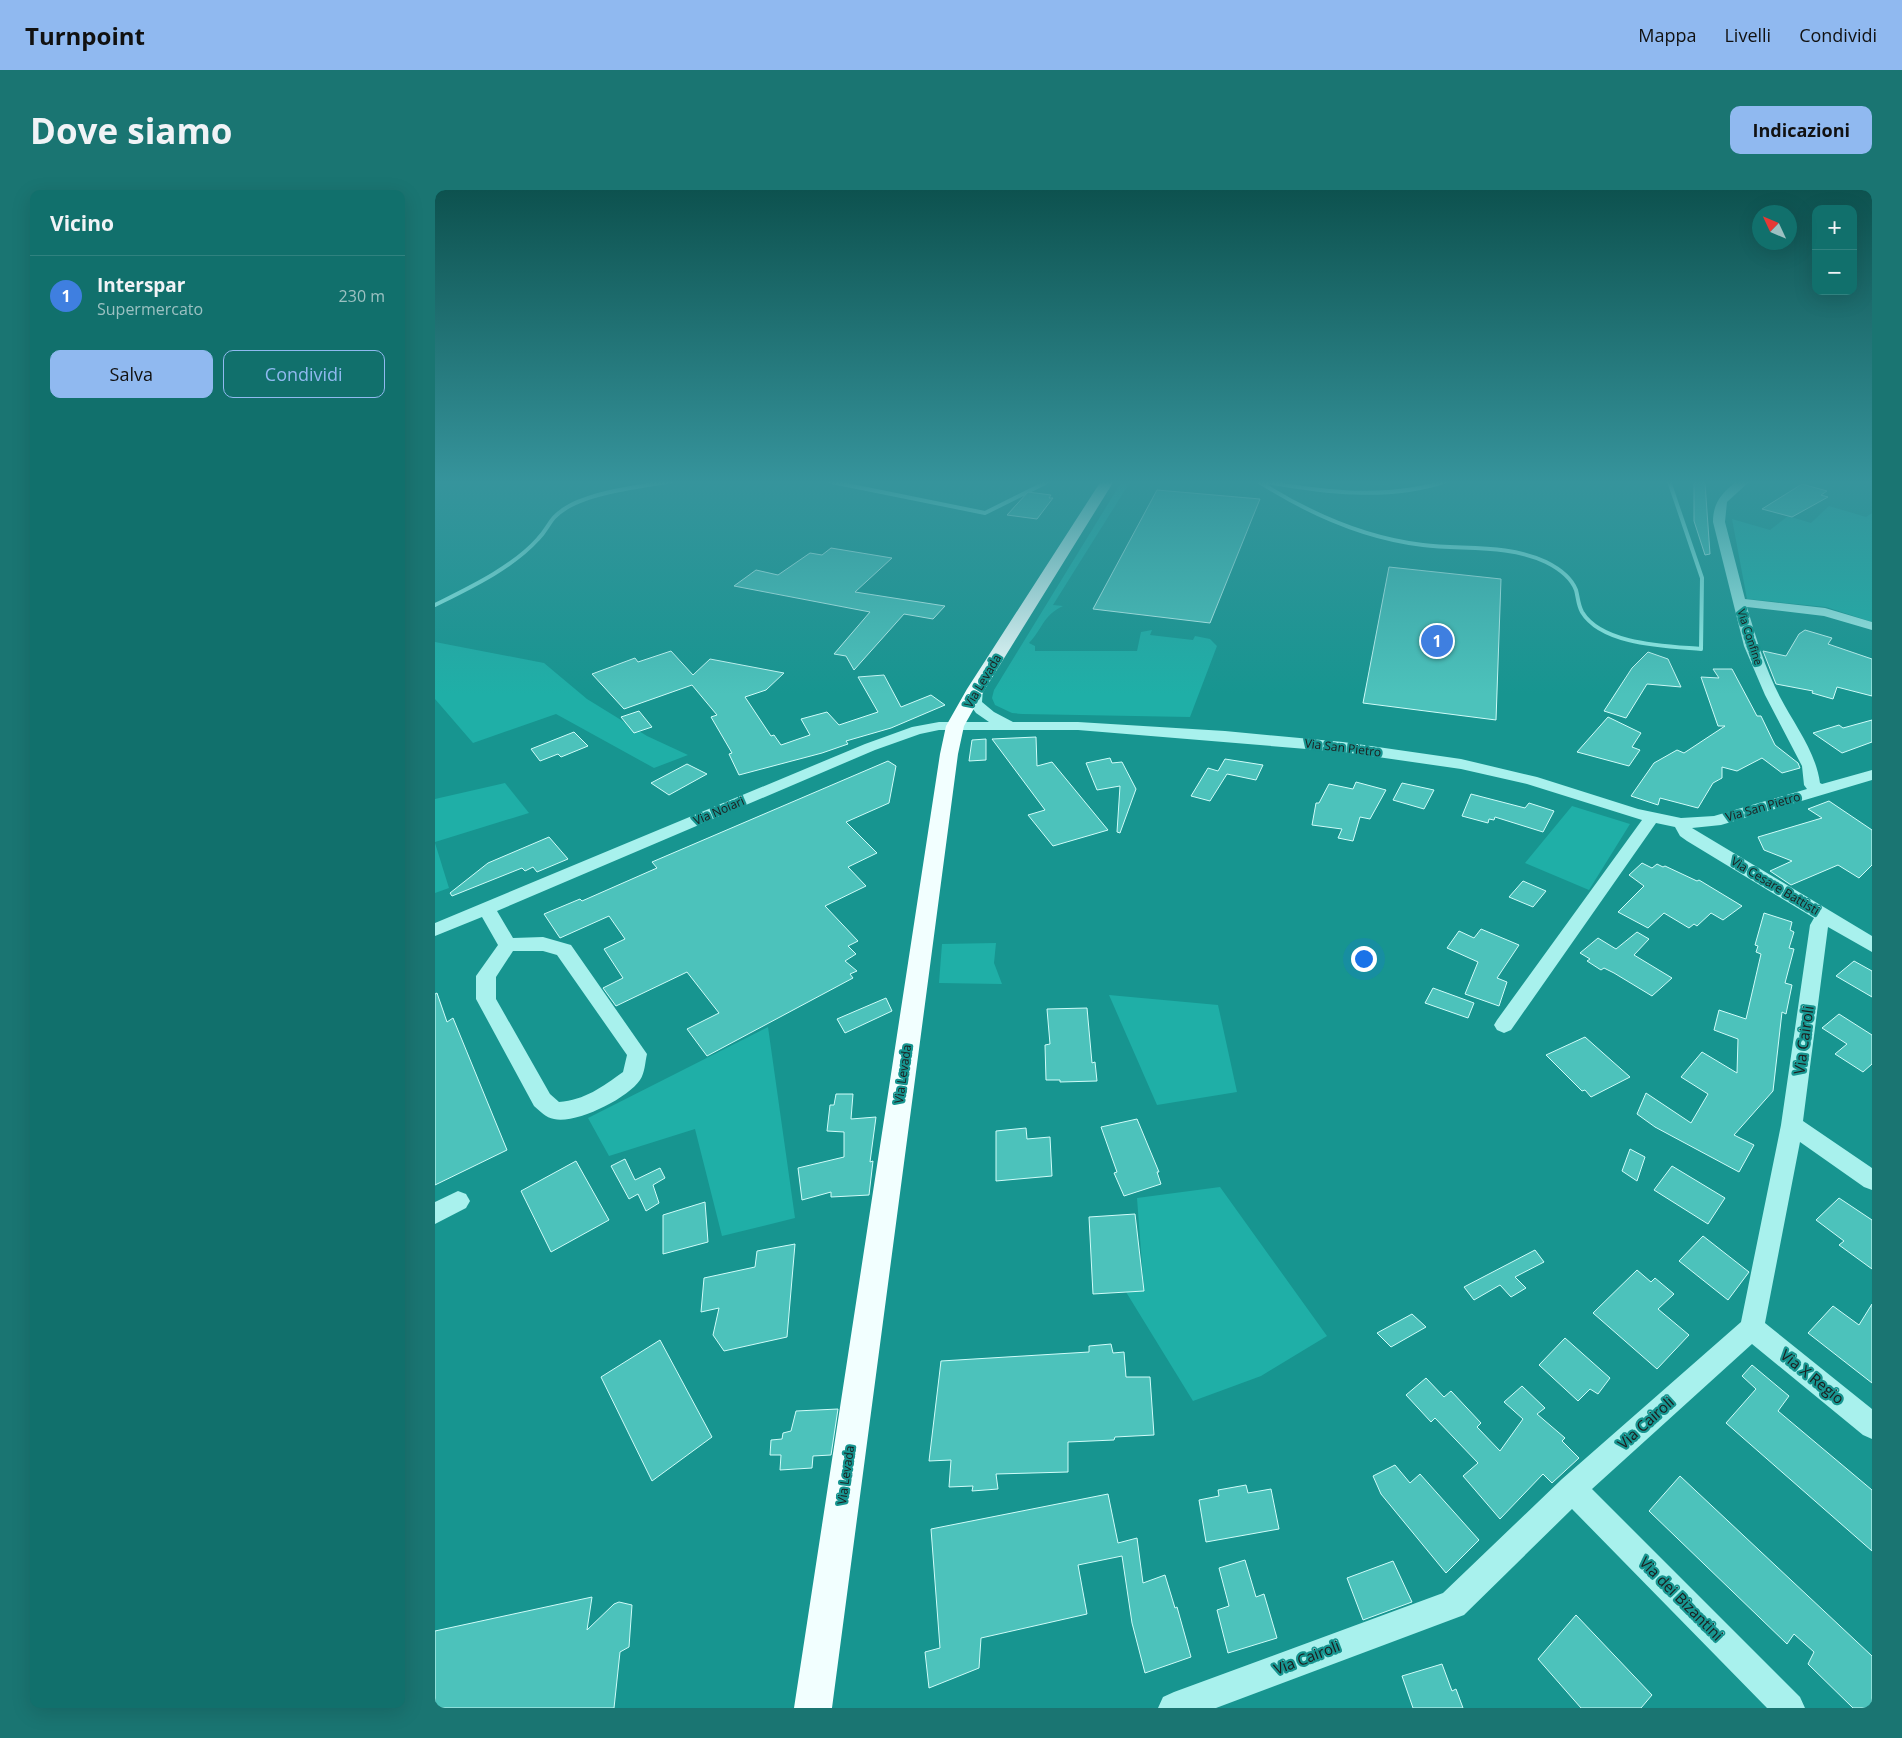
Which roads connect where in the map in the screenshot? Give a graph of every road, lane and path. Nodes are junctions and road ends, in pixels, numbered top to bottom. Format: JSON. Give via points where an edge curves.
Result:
{"nodes":[{"id":1,"x":1064,"y":552,"type":"edge"},
{"id":2,"x":1726,"y":552,"type":"edge"},
{"id":3,"x":1739,"y":602,"type":"junction"},
{"id":4,"x":1872,"y":626,"type":"edge"},
{"id":5,"x":977,"y":689,"type":"junction"},
{"id":6,"x":955,"y":726,"type":"junction"},
{"id":7,"x":1026,"y":726,"type":"junction"},
{"id":8,"x":1872,"y":775,"type":"edge"},
{"id":9,"x":1820,"y":790,"type":"junction"},
{"id":10,"x":1652,"y":817,"type":"junction"},
{"id":11,"x":1681,"y":823,"type":"junction"},
{"id":12,"x":486,"y":908,"type":"junction"},
{"id":13,"x":1826,"y":917,"type":"junction"},
{"id":14,"x":435,"y":930,"type":"edge"},
{"id":15,"x":508,"y":945,"type":"junction"},
{"id":16,"x":1872,"y":945,"type":"edge"},
{"id":17,"x":1504,"y":1025,"type":"dead end"},
{"id":18,"x":1792,"y":1125,"type":"junction"},
{"id":19,"x":1872,"y":1180,"type":"edge"},
{"id":20,"x":458,"y":1202,"type":"dead end"},
{"id":21,"x":435,"y":1214,"type":"edge"},
{"id":22,"x":1753,"y":1328,"type":"junction"},
{"id":23,"x":1872,"y":1426,"type":"edge"},
{"id":24,"x":1573,"y":1489,"type":"junction"},
{"id":25,"x":813,"y":1708,"type":"edge"},
{"id":26,"x":1174,"y":1708,"type":"edge"},
{"id":27,"x":1789,"y":1708,"type":"edge"}],
"edges":[{"from":1,"to":5,"type":"main road","name":"Via Levada"},
{"from":2,"to":3,"type":"street","name":"Via Confine"},
{"from":3,"to":4,"type":"street","via":[[1825,612]]},
{"from":3,"to":9,"type":"street","name":"Via Confine","via":[[1758,665],[1810,766],[1812,785]]},
{"from":5,"to":6,"type":"main road","name":"Via Levada"},
{"from":5,"to":7,"type":"street","name":"Via San Pietro","via":[[975,702],[979,708],[997,720]]},
{"from":6,"to":7,"type":"street","name":"Via San Pietro"},
{"from":6,"to":12,"type":"street","name":"Via Noiari","via":[[917,730],[888,740]]},
{"from":6,"to":25,"type":"main road","name":"Via Levada"},
{"from":7,"to":10,"type":"street","name":"Via San Pietro","via":[[1078,726],[1301,742],[1461,764],[1531,780]]},
{"from":8,"to":9,"type":"street","name":"Via San Pietro"},
{"from":9,"to":11,"type":"street","name":"Via San Pietro","via":[[1715,821]]},
{"from":10,"to":11,"type":"street","name":"Via San Pietro"},
{"from":10,"to":17,"type":"street"},
{"from":11,"to":13,"type":"street","name":"Via Cesare Battisti","via":[[1693,837]]},
{"from":12,"to":14,"type":"street","name":"Via Noiari"},
{"from":12,"to":15,"type":"street"},
{"from":13,"to":16,"type":"street","name":"Via Cesare Battisti"},
{"from":13,"to":18,"type":"street","name":"Via Cairoli","via":[[1819,925]]},
{"from":15,"to":15,"type":"street","via":[[486,976],[486,999],[542,1100],[555,1111],[571,1110],[600,1100],[632,1076],[637,1054],[564,950],[543,944]]},
{"from":18,"to":19,"type":"street"},
{"from":18,"to":22,"type":"street","name":"Via Cairoli"},
{"from":20,"to":21,"type":"street"},
{"from":22,"to":23,"type":"street","name":"Via X Regio"},
{"from":22,"to":24,"type":"street","name":"Via Cairoli"},
{"from":24,"to":26,"type":"street","name":"Via Cairoli","via":[[1453,1604]]},
{"from":24,"to":27,"type":"street","name":"Via dei Bizantini"}]}
